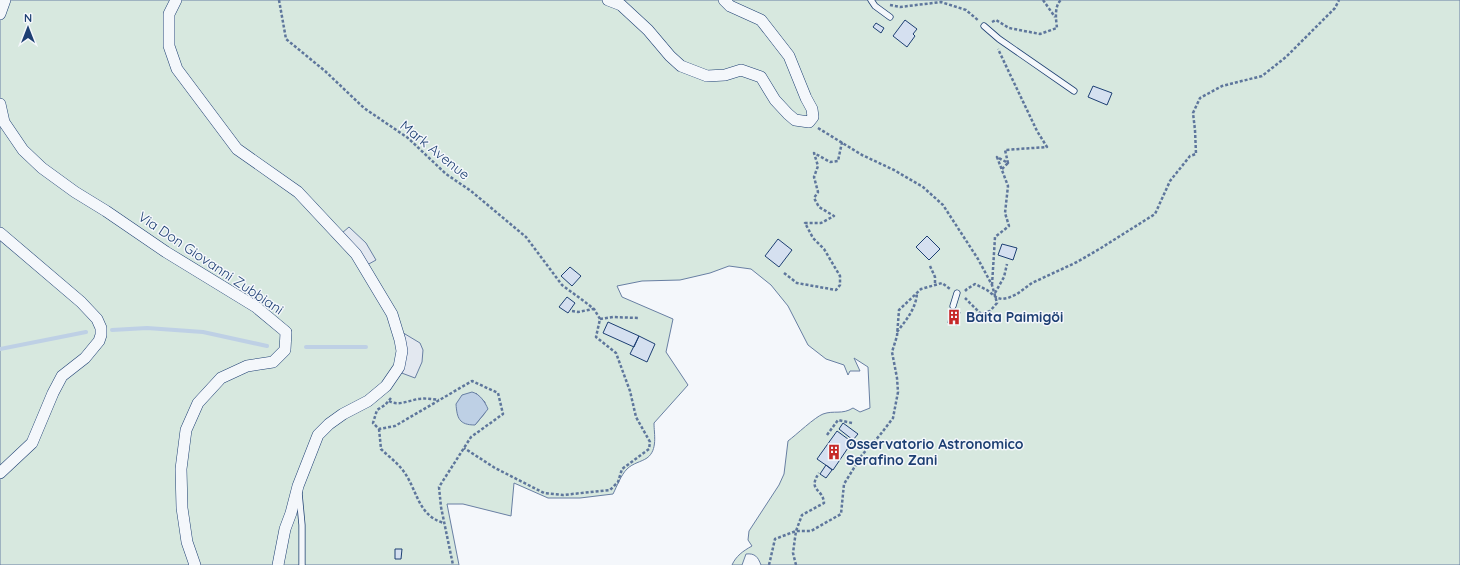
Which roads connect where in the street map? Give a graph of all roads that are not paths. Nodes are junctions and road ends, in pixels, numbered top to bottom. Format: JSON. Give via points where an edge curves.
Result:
{"nodes":[{"id":1,"x":5,"y":0,"type":"edge"},
{"id":2,"x":176,"y":0,"type":"edge"},
{"id":3,"x":608,"y":0,"type":"edge"},
{"id":4,"x":724,"y":0,"type":"edge"},
{"id":5,"x":871,"y":0,"type":"edge"},
{"id":6,"x":0,"y":14,"type":"edge"},
{"id":7,"x":890,"y":17,"type":"dead end"},
{"id":8,"x":984,"y":26,"type":"road end"},
{"id":9,"x":1074,"y":91,"type":"dead end"},
{"id":10,"x":0,"y":104,"type":"edge"},
{"id":11,"x":0,"y":233,"type":"edge"},
{"id":12,"x":957,"y":293,"type":"road end"},
{"id":13,"x":952,"y":306,"type":"dead end"},
{"id":14,"x":0,"y":473,"type":"edge"},
{"id":15,"x":298,"y":486,"type":"junction"},
{"id":16,"x":195,"y":565,"type":"edge"},
{"id":17,"x":278,"y":565,"type":"edge"},
{"id":18,"x":302,"y":565,"type":"edge"}],
"edges":[{"from":1,"to":6,"type":"street"},
{"from":2,"to":15,"type":"street","via":[[169,14],[169,46],[176,69],[236,149],[298,192],[356,254],[392,314],[400,340],[402,351],[399,368],[386,386],[368,401],[338,417],[318,435]]},
{"from":3,"to":4,"type":"street","via":[[620,5],[681,66],[707,76],[725,75],[741,70],[761,77],[775,100],[788,114],[795,120],[809,122],[812,118],[812,109],[789,56],[761,20],[730,6]]},
{"from":5,"to":7,"type":"lane"},
{"from":8,"to":9,"type":"lane"},
{"from":10,"to":16,"type":"street","name":"Via Don Giovanni Zubbiani","via":[[4,122],[23,150],[42,168],[166,252],[256,307],[286,332],[285,350],[273,362],[247,366],[221,378],[198,403],[186,430],[181,469],[182,508],[187,542]]},
{"from":11,"to":14,"type":"street","via":[[82,302],[97,319],[101,335],[86,358],[62,376],[32,443]]},
{"from":12,"to":13,"type":"lane"},
{"from":15,"to":17,"type":"street","via":[[285,529]]},
{"from":15,"to":18,"type":"lane","via":[[302,525]]}]}
